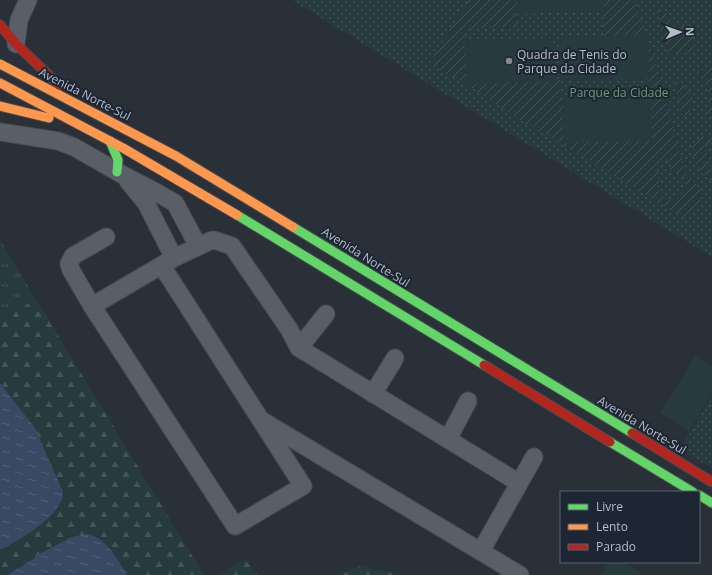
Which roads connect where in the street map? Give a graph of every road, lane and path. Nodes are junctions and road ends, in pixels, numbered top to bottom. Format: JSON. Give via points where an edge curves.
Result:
{"nodes":[{"id":1,"x":28,"y":0,"type":"edge"},
{"id":2,"x":0,"y":25,"type":"edge"},
{"id":3,"x":16,"y":44,"type":"junction"},
{"id":4,"x":0,"y":64,"type":"edge"},
{"id":5,"x":10,"y":69,"type":"junction"},
{"id":6,"x":1,"y":86,"type":"edge"},
{"id":7,"x":0,"y":106,"type":"edge"},
{"id":8,"x":88,"y":109,"type":"junction"},
{"id":9,"x":80,"y":126,"type":"junction"},
{"id":10,"x":3,"y":134,"type":"edge"},
{"id":11,"x":110,"y":141,"type":"junction"},
{"id":12,"x":120,"y":174,"type":"junction"},
{"id":13,"x":192,"y":187,"type":"junction"},
{"id":14,"x":175,"y":203,"type":"junction"},
{"id":15,"x":155,"y":219,"type":"junction"},
{"id":16,"x":106,"y":236,"type":"dead end"},
{"id":17,"x":198,"y":246,"type":"junction"},
{"id":18,"x":168,"y":262,"type":"junction"},
{"id":19,"x":92,"y":306,"type":"junction"},
{"id":20,"x":326,"y":314,"type":"dead end"},
{"id":21,"x":299,"y":348,"type":"junction"},
{"id":22,"x":395,"y":358,"type":"dead end"},
{"id":23,"x":373,"y":394,"type":"junction"},
{"id":24,"x":468,"y":401,"type":"dead end"},
{"id":25,"x":259,"y":419,"type":"junction"},
{"id":26,"x":448,"y":439,"type":"junction"},
{"id":27,"x":306,"y":446,"type":"junction"},
{"id":28,"x":534,"y":457,"type":"dead end"},
{"id":29,"x":289,"y":464,"type":"junction"},
{"id":30,"x":712,"y":482,"type":"edge"},
{"id":31,"x":519,"y":483,"type":"junction"},
{"id":32,"x":692,"y":491,"type":"edge"},
{"id":33,"x":700,"y":496,"type":"edge"},
{"id":34,"x":712,"y":503,"type":"edge"},
{"id":35,"x":481,"y":551,"type":"junction"},
{"id":36,"x":520,"y":575,"type":"edge"}],
"edges":[{"from":1,"to":3,"type":"street","via":[[19,20]]},
{"from":2,"to":3,"type":"main road"},
{"from":3,"to":5,"type":"main road"},
{"from":3,"to":8,"type":"main road","via":[[43,72]]},
{"from":4,"to":5,"type":"main road","name":"Avenida Norte-Sul"},
{"from":5,"to":6,"type":"main road"},
{"from":5,"to":8,"type":"main road","name":"Avenida Norte-Sul"},
{"from":6,"to":9,"type":"main road"},
{"from":7,"to":9,"type":"main road"},
{"from":8,"to":30,"type":"main road","name":"Avenida Norte-Sul","via":[[176,156]]},
{"from":9,"to":11,"type":"main road"},
{"from":10,"to":12,"type":"street","via":[[58,141],[74,147]]},
{"from":11,"to":12,"type":"main road","via":[[118,160]]},
{"from":11,"to":13,"type":"main road"},
{"from":12,"to":14,"type":"street"},
{"from":12,"to":15,"type":"street","via":[[146,203]]},
{"from":13,"to":14,"type":"street"},
{"from":13,"to":32,"type":"main road"},
{"from":14,"to":15,"type":"street"},
{"from":14,"to":17,"type":"street"},
{"from":15,"to":18,"type":"street"},
{"from":16,"to":19,"type":"street","via":[[70,260],[71,270]]},
{"from":17,"to":18,"type":"street"},
{"from":17,"to":21,"type":"street","via":[[214,240],[232,246],[289,329]]},
{"from":18,"to":19,"type":"street"},
{"from":18,"to":25,"type":"street"},
{"from":19,"to":29,"type":"street","via":[[235,526],[303,486]]},
{"from":20,"to":21,"type":"street"},
{"from":21,"to":23,"type":"street"},
{"from":22,"to":23,"type":"street"},
{"from":23,"to":26,"type":"street"},
{"from":24,"to":26,"type":"street"},
{"from":25,"to":27,"type":"street"},
{"from":25,"to":29,"type":"street"},
{"from":26,"to":31,"type":"street"},
{"from":27,"to":29,"type":"street"},
{"from":27,"to":35,"type":"street"},
{"from":28,"to":31,"type":"street"},
{"from":31,"to":35,"type":"street"},
{"from":33,"to":34,"type":"main road"},
{"from":35,"to":36,"type":"street"}]}
